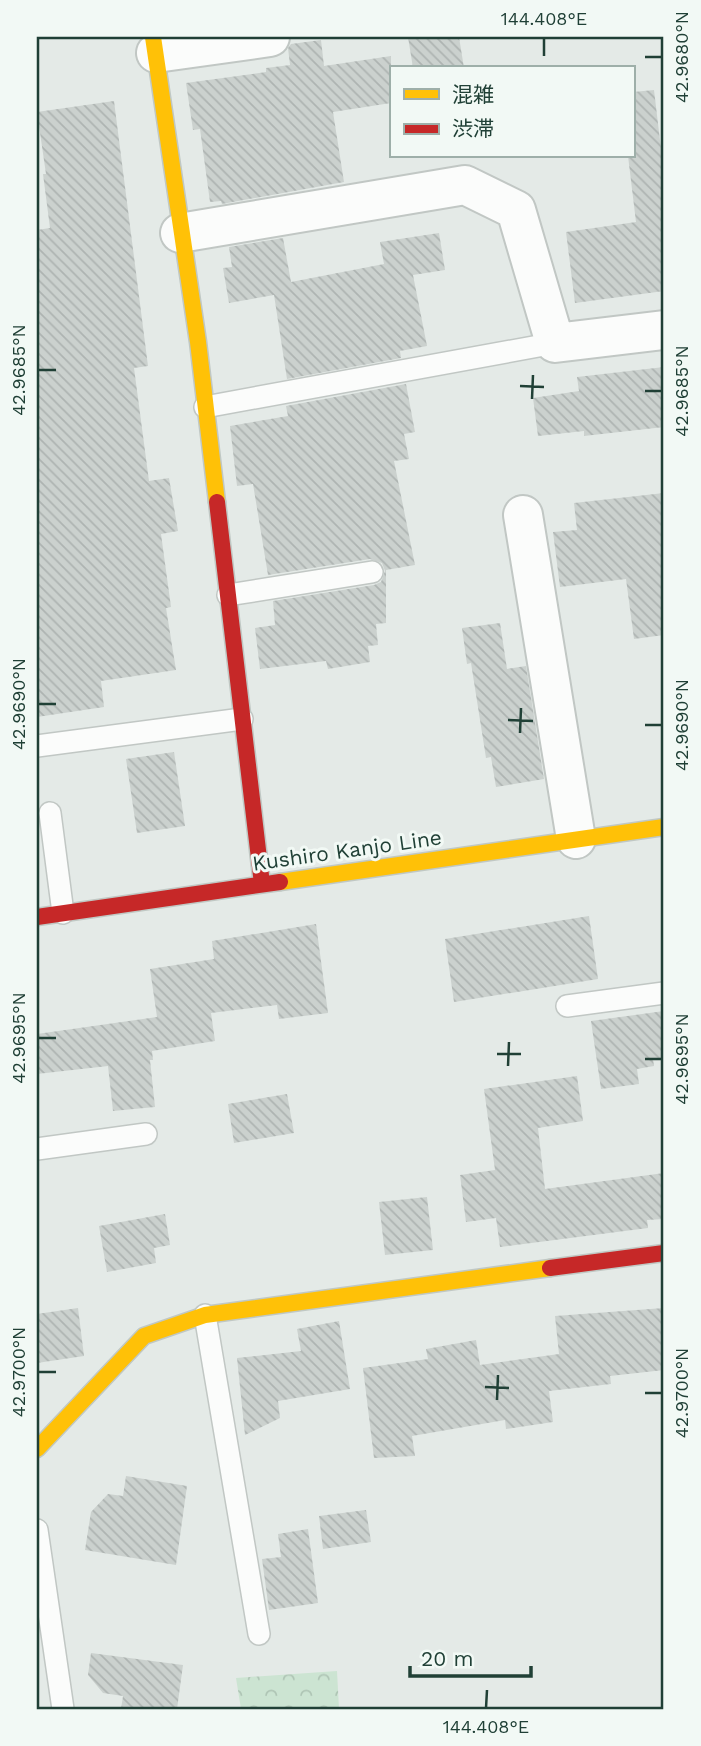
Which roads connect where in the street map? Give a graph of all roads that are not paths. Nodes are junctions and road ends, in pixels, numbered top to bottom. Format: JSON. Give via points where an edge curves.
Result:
{"nodes":[{"id":1,"x":270,"y":37,"type":"edge"},
{"id":2,"x":154,"y":45,"type":"edge"},
{"id":3,"x":180,"y":233,"type":"junction"},
{"id":4,"x":664,"y":330,"type":"edge"},
{"id":5,"x":555,"y":343,"type":"junction"},
{"id":6,"x":205,"y":407,"type":"junction"},
{"id":7,"x":523,"y":515,"type":"dead end"},
{"id":8,"x":372,"y":572,"type":"dead end"},
{"id":9,"x":228,"y":595,"type":"junction"},
{"id":10,"x":242,"y":719,"type":"junction"},
{"id":11,"x":37,"y":746,"type":"edge"},
{"id":12,"x":50,"y":813,"type":"dead end"},
{"id":13,"x":664,"y":827,"type":"edge"},
{"id":14,"x":576,"y":839,"type":"junction"},
{"id":15,"x":262,"y":884,"type":"junction"},
{"id":16,"x":63,"y":913,"type":"junction"},
{"id":17,"x":37,"y":917,"type":"edge"},
{"id":18,"x":664,"y":993,"type":"edge"},
{"id":19,"x":568,"y":1006,"type":"dead end"},
{"id":20,"x":146,"y":1134,"type":"dead end"},
{"id":21,"x":37,"y":1149,"type":"edge"},
{"id":22,"x":664,"y":1253,"type":"edge"},
{"id":23,"x":205,"y":1315,"type":"junction"},
{"id":24,"x":37,"y":1449,"type":"edge"},
{"id":25,"x":37,"y":1530,"type":"edge"},
{"id":26,"x":258,"y":1634,"type":"dead end"},
{"id":27,"x":63,"y":1709,"type":"edge"}],
"edges":[{"from":1,"to":2,"type":"street"},
{"from":2,"to":3,"type":"street"},
{"from":3,"to":5,"type":"street","via":[[465,185],[516,211]]},
{"from":3,"to":6,"type":"street"},
{"from":4,"to":5,"type":"street"},
{"from":5,"to":6,"type":"lane"},
{"from":6,"to":9,"type":"street"},
{"from":7,"to":14,"type":"street"},
{"from":8,"to":9,"type":"lane"},
{"from":9,"to":10,"type":"street"},
{"from":10,"to":11,"type":"lane"},
{"from":10,"to":15,"type":"street"},
{"from":12,"to":16,"type":"lane"},
{"from":13,"to":14,"type":"street","name":"Kushiro Kanjo Line"},
{"from":14,"to":15,"type":"street","name":"Kushiro Kanjo Line"},
{"from":15,"to":16,"type":"street","name":"Kushiro Kanjo Line"},
{"from":16,"to":17,"type":"street","name":"Kushiro Kanjo Line"},
{"from":18,"to":19,"type":"lane"},
{"from":20,"to":21,"type":"lane"},
{"from":22,"to":23,"type":"street"},
{"from":23,"to":24,"type":"street","via":[[144,1336]]},
{"from":23,"to":26,"type":"lane"},
{"from":25,"to":27,"type":"lane"}]}
